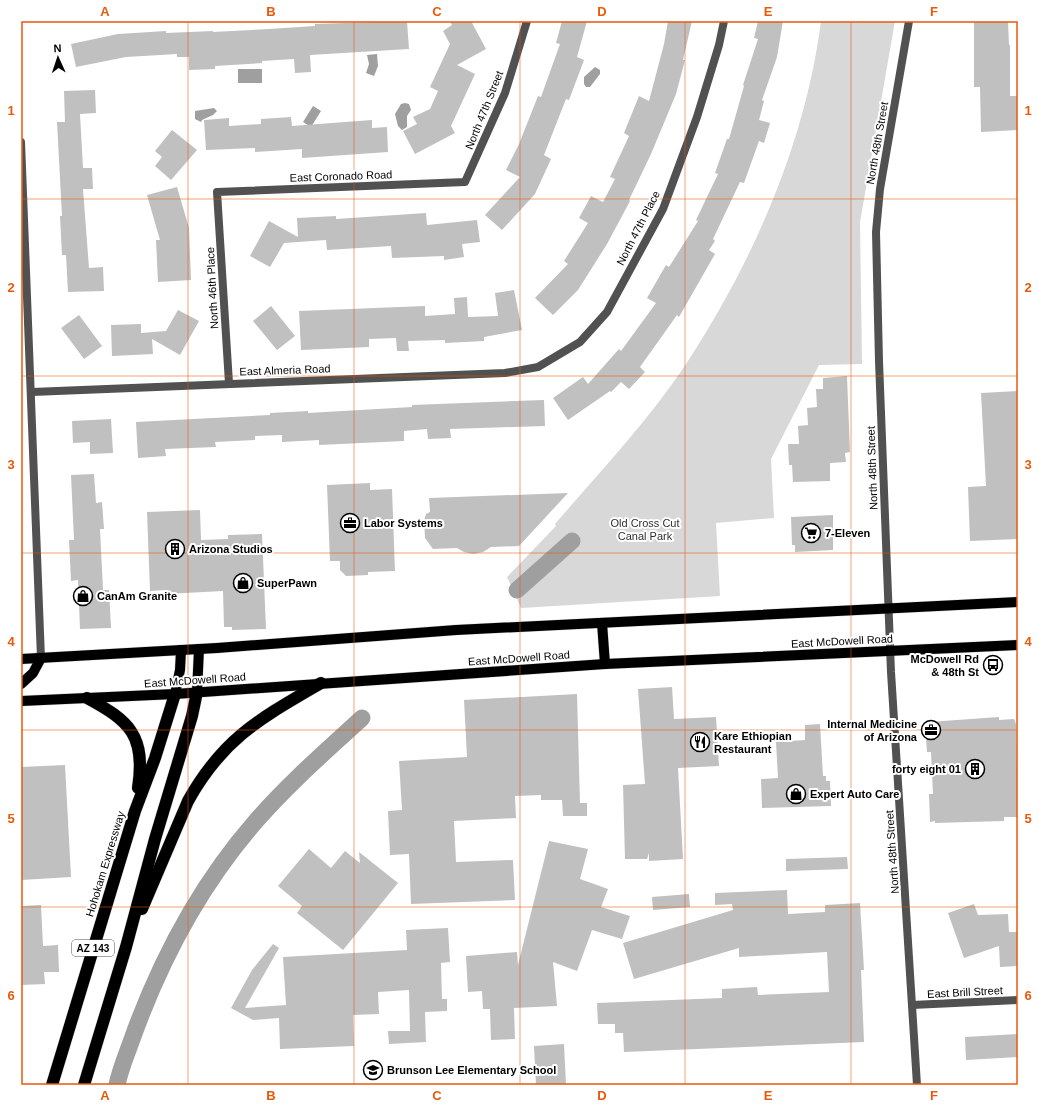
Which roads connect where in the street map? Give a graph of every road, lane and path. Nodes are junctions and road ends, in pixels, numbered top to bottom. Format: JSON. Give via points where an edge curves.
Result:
{"nodes":[{"id":1,"x":527,"y":21,"type":"edge"},
{"id":2,"x":724,"y":21,"type":"edge"},
{"id":3,"x":909,"y":21,"type":"edge"},
{"id":4,"x":21,"y":142,"type":"edge"},
{"id":5,"x":465,"y":182,"type":"joint"},
{"id":6,"x":217,"y":192,"type":"joint"},
{"id":7,"x":23,"y":258,"type":"edge"},
{"id":8,"x":538,"y":367,"type":"joint"},
{"id":9,"x":229,"y":383,"type":"junction"},
{"id":10,"x":32,"y":392,"type":"junction"},
{"id":11,"x":1018,"y":602,"type":"edge"},
{"id":12,"x":888,"y":607,"type":"junction"},
{"id":13,"x":602,"y":623,"type":"junction"},
{"id":14,"x":1018,"y":645,"type":"edge"},
{"id":15,"x":199,"y":649,"type":"junction"},
{"id":16,"x":181,"y":650,"type":"junction"},
{"id":17,"x":890,"y":650,"type":"junction"},
{"id":18,"x":21,"y":658,"type":"edge"},
{"id":19,"x":41,"y":658,"type":"junction"},
{"id":20,"x":605,"y":664,"type":"junction"},
{"id":21,"x":321,"y":683,"type":"junction"},
{"id":22,"x":21,"y":684,"type":"edge"},
{"id":23,"x":197,"y":692,"type":"junction"},
{"id":24,"x":175,"y":694,"type":"junction"},
{"id":25,"x":87,"y":698,"type":"junction"},
{"id":26,"x":21,"y":701,"type":"edge"},
{"id":27,"x":135,"y":811,"type":"junction"},
{"id":28,"x":126,"y":947,"type":"junction"},
{"id":29,"x":1018,"y":1000,"type":"edge"},
{"id":30,"x":912,"y":1005,"type":"junction"},
{"id":31,"x":52,"y":1085,"type":"edge"},
{"id":32,"x":84,"y":1085,"type":"edge"},
{"id":33,"x":917,"y":1085,"type":"edge"}],
"edges":[{"from":1,"to":5,"type":"street","name":"North 47th Street","via":[[505,93]]},
{"from":2,"to":8,"type":"street","name":"North 47th Place","via":[[697,117],[659,216],[607,312],[580,342]]},
{"from":3,"to":12,"type":"street","name":"North 48th Street","via":[[880,189],[876,232]]},
{"from":4,"to":7,"type":"street"},
{"from":5,"to":6,"type":"street","name":"East Coronado Road"},
{"from":6,"to":9,"type":"street","name":"North 46th Place"},
{"from":7,"to":10,"type":"street"},
{"from":8,"to":9,"type":"street","name":"East Almeria Road","via":[[505,373]]},
{"from":9,"to":10,"type":"street","name":"East Almeria Road"},
{"from":10,"to":19,"type":"street"},
{"from":11,"to":12,"type":"main road"},
{"from":12,"to":13,"type":"main road"},
{"from":12,"to":17,"type":"street","name":"North 48th Street"},
{"from":13,"to":15,"type":"main road"},
{"from":13,"to":20,"type":"main road"},
{"from":14,"to":17,"type":"main road","name":"East McDowell Road"},
{"from":15,"to":16,"type":"main road"},
{"from":15,"to":23,"type":"main road","number":"AZ 143"},
{"from":16,"to":19,"type":"main road"},
{"from":16,"to":24,"type":"main road","name":"Hohokam Expressway","number":"AZ 143"},
{"from":17,"to":20,"type":"main road","name":"East McDowell Road"},
{"from":17,"to":30,"type":"street","name":"North 48th Street"},
{"from":18,"to":19,"type":"main road"},
{"from":19,"to":22,"type":"main road","via":[[33,673]]},
{"from":20,"to":21,"type":"main road","name":"East McDowell Road"},
{"from":21,"to":23,"type":"main road","name":"East McDowell Road"},
{"from":21,"to":28,"type":"highway","via":[[247,729],[219,754],[207,769],[188,801]]},
{"from":23,"to":24,"type":"main road","name":"East McDowell Road"},
{"from":23,"to":28,"type":"highway","number":"AZ 143"},
{"from":24,"to":25,"type":"main road","name":"East McDowell Road"},
{"from":24,"to":27,"type":"highway","name":"Hohokam Expressway","number":"AZ 143"},
{"from":25,"to":26,"type":"main road","name":"East McDowell Road"},
{"from":25,"to":27,"type":"highway","via":[[117,715],[134,736],[141,770]]},
{"from":27,"to":31,"type":"highway","name":"Hohokam Expressway","number":"AZ 143"},
{"from":28,"to":32,"type":"highway","number":"AZ 143"},
{"from":29,"to":30,"type":"street","name":"East Brill Street"},
{"from":30,"to":33,"type":"street","name":"North 48th Street"}]}
